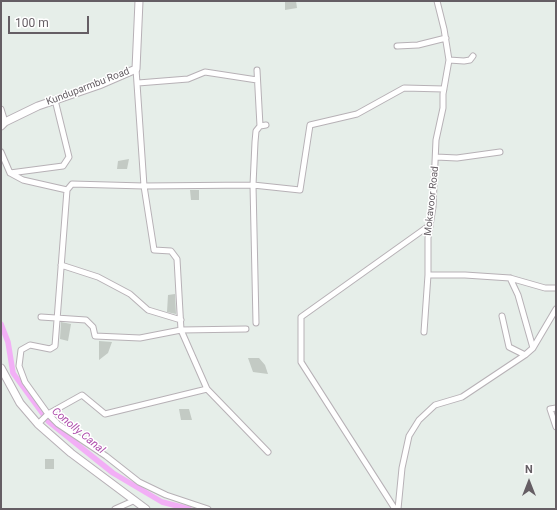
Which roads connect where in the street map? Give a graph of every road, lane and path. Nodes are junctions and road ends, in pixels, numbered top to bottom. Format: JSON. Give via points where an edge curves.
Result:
{"nodes":[{"id":1,"x":139,"y":1,"type":"edge"},
{"id":2,"x":437,"y":1,"type":"edge"},
{"id":3,"x":446,"y":38,"type":"junction"},
{"id":4,"x":397,"y":46,"type":"dead end"},
{"id":5,"x":473,"y":56,"type":"dead end"},
{"id":6,"x":449,"y":60,"type":"junction"},
{"id":7,"x":136,"y":69,"type":"junction"},
{"id":8,"x":257,"y":70,"type":"dead end"},
{"id":9,"x":257,"y":80,"type":"junction"},
{"id":10,"x":138,"y":83,"type":"junction"},
{"id":11,"x":444,"y":90,"type":"junction"},
{"id":12,"x":55,"y":100,"type":"junction"},
{"id":13,"x":1,"y":109,"type":"edge"},
{"id":14,"x":3,"y":124,"type":"edge"},
{"id":15,"x":266,"y":125,"type":"dead end"},
{"id":16,"x":260,"y":126,"type":"junction"},
{"id":17,"x":1,"y":152,"type":"edge"},
{"id":18,"x":500,"y":152,"type":"dead end"},
{"id":19,"x":436,"y":157,"type":"junction"},
{"id":20,"x":10,"y":173,"type":"junction"},
{"id":21,"x":253,"y":185,"type":"junction"},
{"id":22,"x":144,"y":186,"type":"junction"},
{"id":23,"x":67,"y":190,"type":"junction"},
{"id":24,"x":430,"y":225,"type":"junction"},
{"id":25,"x":61,"y":265,"type":"junction"},
{"id":26,"x":428,"y":275,"type":"junction"},
{"id":27,"x":510,"y":278,"type":"junction"},
{"id":28,"x":556,"y":288,"type":"edge"},
{"id":29,"x":556,"y":309,"type":"edge"},
{"id":30,"x":502,"y":316,"type":"dead end"},
{"id":31,"x":41,"y":317,"type":"dead end"},
{"id":32,"x":56,"y":318,"type":"junction"},
{"id":33,"x":181,"y":320,"type":"junction"},
{"id":34,"x":256,"y":323,"type":"dead end"},
{"id":35,"x":246,"y":329,"type":"dead end"},
{"id":36,"x":181,"y":330,"type":"junction"},
{"id":37,"x":424,"y":332,"type":"dead end"},
{"id":38,"x":533,"y":348,"type":"junction"},
{"id":39,"x":525,"y":355,"type":"junction"},
{"id":40,"x":1,"y":368,"type":"edge"},
{"id":41,"x":208,"y":389,"type":"junction"},
{"id":42,"x":556,"y":408,"type":"edge"},
{"id":43,"x":48,"y":414,"type":"junction"},
{"id":44,"x":38,"y":424,"type":"junction"},
{"id":45,"x":556,"y":427,"type":"edge"},
{"id":46,"x":268,"y":452,"type":"dead end"},
{"id":47,"x":133,"y":501,"type":"junction"},
{"id":48,"x":115,"y":509,"type":"edge"},
{"id":49,"x":146,"y":509,"type":"edge"},
{"id":50,"x":208,"y":509,"type":"edge"},
{"id":51,"x":395,"y":509,"type":"edge"},
{"id":52,"x":398,"y":509,"type":"edge"}],
"edges":[{"from":1,"to":7,"type":"main road","name":"Kunduparmbu Road"},
{"from":2,"to":3,"type":"street","name":"Mokavoor Road"},
{"from":3,"to":4,"type":"street","via":[[418,45]]},
{"from":3,"to":6,"type":"street","name":"Mokavoor Road"},
{"from":5,"to":6,"type":"street","via":[[470,60],[464,61]]},
{"from":6,"to":11,"type":"street","name":"Mokavoor Road"},
{"from":7,"to":10,"type":"street"},
{"from":7,"to":12,"type":"main road","name":"Kunduparmbu Road"},
{"from":8,"to":9,"type":"street"},
{"from":9,"to":10,"type":"street","via":[[205,72],[188,79]]},
{"from":9,"to":16,"type":"street"},
{"from":10,"to":22,"type":"street"},
{"from":11,"to":19,"type":"street","name":"Mokavoor Road","via":[[436,140]]},
{"from":11,"to":21,"type":"street","via":[[404,88],[357,114],[310,125],[300,190]]},
{"from":12,"to":14,"type":"main road","name":"Kunduparmbu Road"},
{"from":12,"to":20,"type":"street","via":[[69,157],[64,166]]},
{"from":13,"to":14,"type":"street"},
{"from":15,"to":16,"type":"street"},
{"from":16,"to":21,"type":"street","via":[[256,131]]},
{"from":17,"to":20,"type":"street"},
{"from":18,"to":19,"type":"street","via":[[457,158]]},
{"from":19,"to":24,"type":"street","name":"Mokavoor Road"},
{"from":20,"to":23,"type":"street","via":[[23,180]]},
{"from":21,"to":22,"type":"street"},
{"from":21,"to":34,"type":"street"},
{"from":22,"to":23,"type":"street","via":[[72,184]]},
{"from":22,"to":33,"type":"street","via":[[154,250],[171,252],[177,259]]},
{"from":23,"to":25,"type":"street"},
{"from":24,"to":26,"type":"street","name":"Mokavoor Road"},
{"from":24,"to":51,"type":"street","via":[[301,318],[301,362]]},
{"from":25,"to":32,"type":"street"},
{"from":25,"to":33,"type":"street","via":[[98,277],[130,294],[148,310]]},
{"from":26,"to":27,"type":"street"},
{"from":26,"to":37,"type":"street","name":"Mokavoor Road"},
{"from":27,"to":28,"type":"street","via":[[545,288]]},
{"from":27,"to":38,"type":"street","via":[[518,295]]},
{"from":29,"to":38,"type":"street"},
{"from":30,"to":39,"type":"street","via":[[509,347]]},
{"from":31,"to":32,"type":"street"},
{"from":32,"to":36,"type":"street","via":[[86,320],[93,327],[95,336],[140,338]]},
{"from":32,"to":43,"type":"street","via":[[55,346],[50,348],[30,345],[21,350],[20,366],[25,382]]},
{"from":33,"to":36,"type":"street"},
{"from":35,"to":36,"type":"street"},
{"from":36,"to":41,"type":"street"},
{"from":38,"to":39,"type":"street"},
{"from":39,"to":52,"type":"street","via":[[462,397],[435,405],[419,420],[409,436],[402,468]]},
{"from":40,"to":44,"type":"main road","via":[[20,403]]},
{"from":41,"to":43,"type":"street","via":[[105,414],[82,395]]},
{"from":41,"to":46,"type":"street"},
{"from":42,"to":45,"type":"street","via":[[550,409]]},
{"from":43,"to":44,"type":"street"},
{"from":43,"to":50,"type":"street","via":[[58,424],[139,482]]},
{"from":44,"to":47,"type":"main road","via":[[124,491]]},
{"from":47,"to":48,"type":"street"},
{"from":47,"to":49,"type":"main road"}]}
